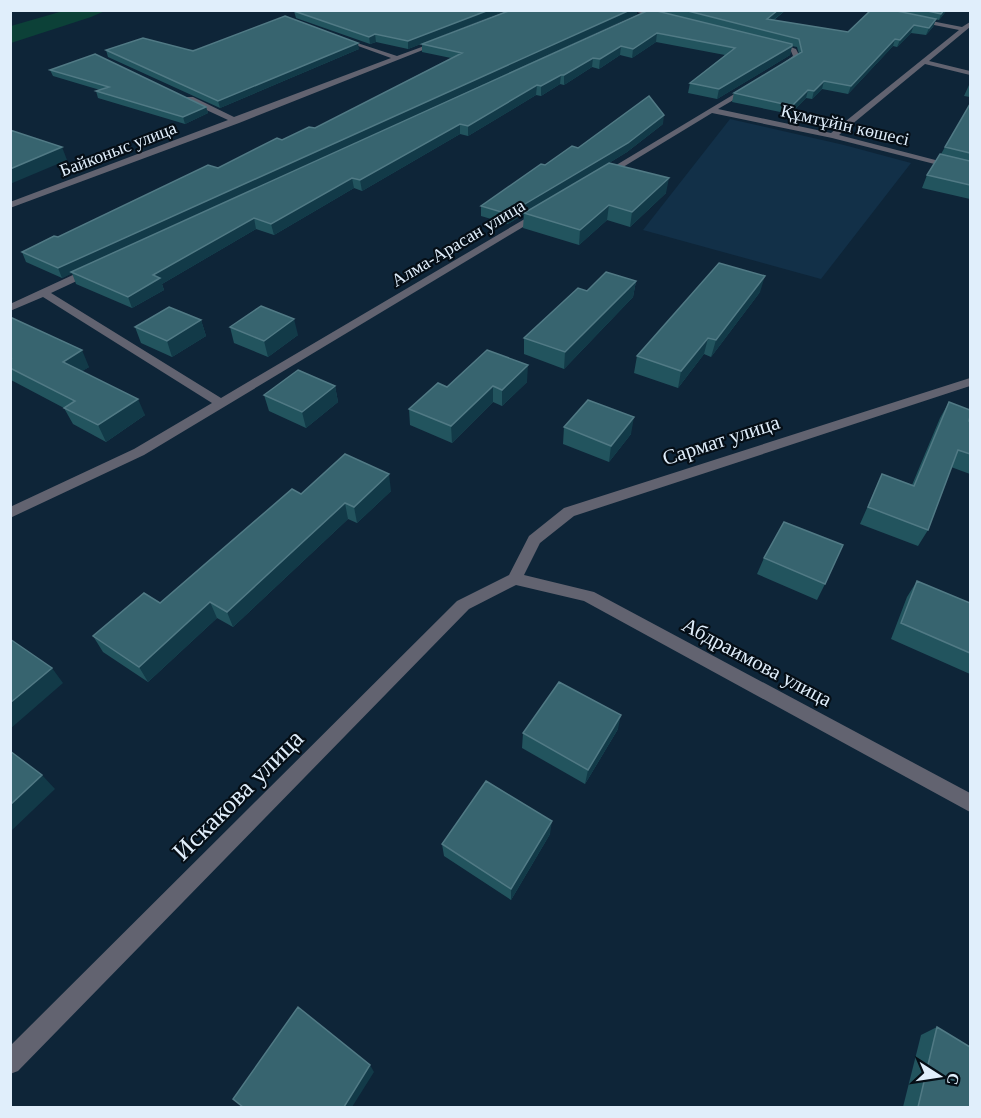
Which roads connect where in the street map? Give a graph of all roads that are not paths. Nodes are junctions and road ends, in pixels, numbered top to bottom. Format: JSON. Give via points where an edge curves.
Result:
{"nodes":[{"id":1,"x":635,"y":15,"type":"edge"},
{"id":2,"x":671,"y":19,"type":"edge"},
{"id":3,"x":910,"y":19,"type":"edge"},
{"id":4,"x":970,"y":24,"type":"edge"},
{"id":5,"x":963,"y":30,"type":"junction"},
{"id":6,"x":335,"y":36,"type":"edge"},
{"id":7,"x":449,"y":38,"type":"edge"},
{"id":8,"x":762,"y":40,"type":"edge"},
{"id":9,"x":397,"y":58,"type":"junction"},
{"id":10,"x":923,"y":62,"type":"junction"},
{"id":11,"x":970,"y":73,"type":"edge"},
{"id":12,"x":768,"y":74,"type":"edge"},
{"id":13,"x":759,"y":80,"type":"edge"},
{"id":14,"x":183,"y":96,"type":"edge"},
{"id":15,"x":711,"y":110,"type":"junction"},
{"id":16,"x":236,"y":121,"type":"junction"},
{"id":17,"x":833,"y":136,"type":"junction"},
{"id":18,"x":970,"y":171,"type":"edge"},
{"id":19,"x":589,"y":183,"type":"edge"},
{"id":20,"x":10,"y":206,"type":"edge"},
{"id":21,"x":548,"y":208,"type":"edge"},
{"id":22,"x":96,"y":268,"type":"edge"},
{"id":23,"x":44,"y":293,"type":"junction"},
{"id":24,"x":10,"y":308,"type":"edge"},
{"id":25,"x":970,"y":382,"type":"edge"},
{"id":26,"x":222,"y":404,"type":"junction"},
{"id":27,"x":10,"y":513,"type":"edge"},
{"id":28,"x":515,"y":579,"type":"junction"},
{"id":29,"x":970,"y":803,"type":"edge"},
{"id":30,"x":10,"y":1063,"type":"edge"}],
"edges":[{"from":1,"to":2,"type":"street"},
{"from":3,"to":5,"type":"street"},
{"from":4,"to":5,"type":"street"},
{"from":5,"to":10,"type":"street"},
{"from":6,"to":9,"type":"street"},
{"from":7,"to":9,"type":"street","name":"Байконыс улица"},
{"from":8,"to":12,"type":"street","via":[[794,50],[797,57]]},
{"from":9,"to":16,"type":"street","name":"Байконыс улица"},
{"from":10,"to":11,"type":"street"},
{"from":10,"to":17,"type":"street"},
{"from":13,"to":15,"type":"street"},
{"from":14,"to":16,"type":"street","name":"Байконыс улица"},
{"from":15,"to":17,"type":"street","name":"Құмтұйiн көшесі"},
{"from":15,"to":19,"type":"street"},
{"from":16,"to":20,"type":"street","name":"Байконыс улица"},
{"from":17,"to":18,"type":"street","name":"Құмтұйiн көшесі"},
{"from":21,"to":26,"type":"street","name":"Алма-Арасан улица"},
{"from":22,"to":23,"type":"street"},
{"from":23,"to":24,"type":"street"},
{"from":23,"to":26,"type":"street"},
{"from":25,"to":28,"type":"street","name":"Сармат улица","via":[[569,512],[534,540]]},
{"from":26,"to":27,"type":"street","name":"Алма-Арасан улица","via":[[139,452]]},
{"from":28,"to":29,"type":"street","name":"Абдраимова улица","via":[[588,596]]},
{"from":28,"to":30,"type":"street","name":"Искакова улица","via":[[463,606]]}]}
